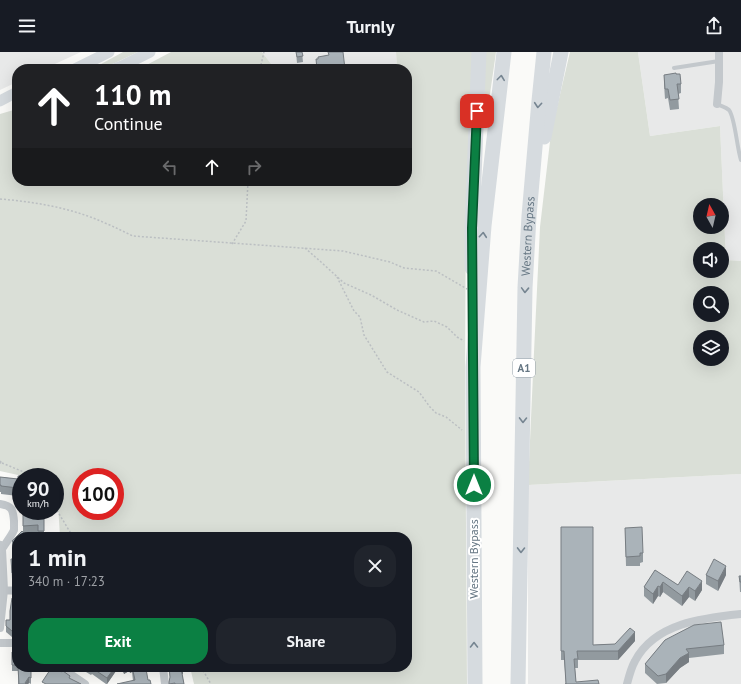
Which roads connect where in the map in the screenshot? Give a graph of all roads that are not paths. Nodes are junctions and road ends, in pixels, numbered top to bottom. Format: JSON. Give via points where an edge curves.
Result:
{"nodes":[{"id":1,"x":109,"y":52,"type":"edge"},
{"id":2,"x":150,"y":52,"type":"edge"},
{"id":3,"x":479,"y":52,"type":"edge"},
{"id":4,"x":504,"y":52,"type":"edge"},
{"id":5,"x":544,"y":52,"type":"edge"},
{"id":6,"x":561,"y":52,"type":"edge"},
{"id":7,"x":719,"y":52,"type":"edge"},
{"id":8,"x":719,"y":61,"type":"junction"},
{"id":9,"x":85,"y":64,"type":"edge"},
{"id":10,"x":126,"y":64,"type":"edge"},
{"id":11,"x":674,"y":68,"type":"dead end"},
{"id":12,"x":12,"y":95,"type":"edge"},
{"id":13,"x":12,"y":101,"type":"edge"},
{"id":14,"x":0,"y":102,"type":"edge"},
{"id":15,"x":717,"y":104,"type":"joint"},
{"id":16,"x":741,"y":160,"type":"edge"},
{"id":17,"x":529,"y":216,"type":"junction"},
{"id":18,"x":473,"y":367,"type":"junction"},
{"id":19,"x":0,"y":504,"type":"edge"},
{"id":20,"x":13,"y":532,"type":"edge"},
{"id":21,"x":12,"y":533,"type":"edge"},
{"id":22,"x":1,"y":547,"type":"edge"},
{"id":23,"x":4,"y":590,"type":"junction"},
{"id":24,"x":12,"y":591,"type":"edge"},
{"id":25,"x":741,"y":614,"type":"edge"},
{"id":26,"x":0,"y":628,"type":"edge"},
{"id":27,"x":0,"y":643,"type":"edge"},
{"id":28,"x":12,"y":643,"type":"edge"},
{"id":29,"x":67,"y":672,"type":"edge"},
{"id":30,"x":164,"y":672,"type":"edge"},
{"id":31,"x":85,"y":684,"type":"edge"},
{"id":32,"x":165,"y":684,"type":"edge"},
{"id":33,"x":475,"y":684,"type":"edge"},
{"id":34,"x":518,"y":684,"type":"edge"},
{"id":35,"x":627,"y":684,"type":"edge"}],
"edges":[{"from":1,"to":9,"type":"main road"},
{"from":2,"to":10,"type":"main road"},
{"from":3,"to":18,"type":"highway","via":[[472,228]]},
{"from":18,"to":4,"type":"highway","name":"Western Bypass","one_way":true,"via":[[484,226]]},
{"from":5,"to":17,"type":"highway","name":"Western Bypass","number":"A1","one_way":true},
{"from":6,"to":17,"type":"highway"},
{"from":7,"to":8,"type":"street"},
{"from":8,"to":11,"type":"lane"},
{"from":8,"to":15,"type":"street"},
{"from":12,"to":14,"type":"main road"},
{"from":13,"to":14,"type":"main road"},
{"from":15,"to":16,"type":"lane","via":[[730,111]]},
{"from":17,"to":34,"type":"highway","name":"Western Bypass","number":"A1","one_way":true,"via":[[525,288]]},
{"from":33,"to":18,"type":"highway","name":"Western Bypass","one_way":true},
{"from":19,"to":20,"type":"street","via":[[13,510]]},
{"from":21,"to":22,"type":"street"},
{"from":22,"to":23,"type":"street"},
{"from":23,"to":24,"type":"street"},
{"from":23,"to":26,"type":"street"},
{"from":25,"to":35,"type":"street","via":[[721,616],[670,629],[651,641],[639,653]]},
{"from":27,"to":28,"type":"street"},
{"from":29,"to":31,"type":"street"},
{"from":30,"to":32,"type":"street"}]}
